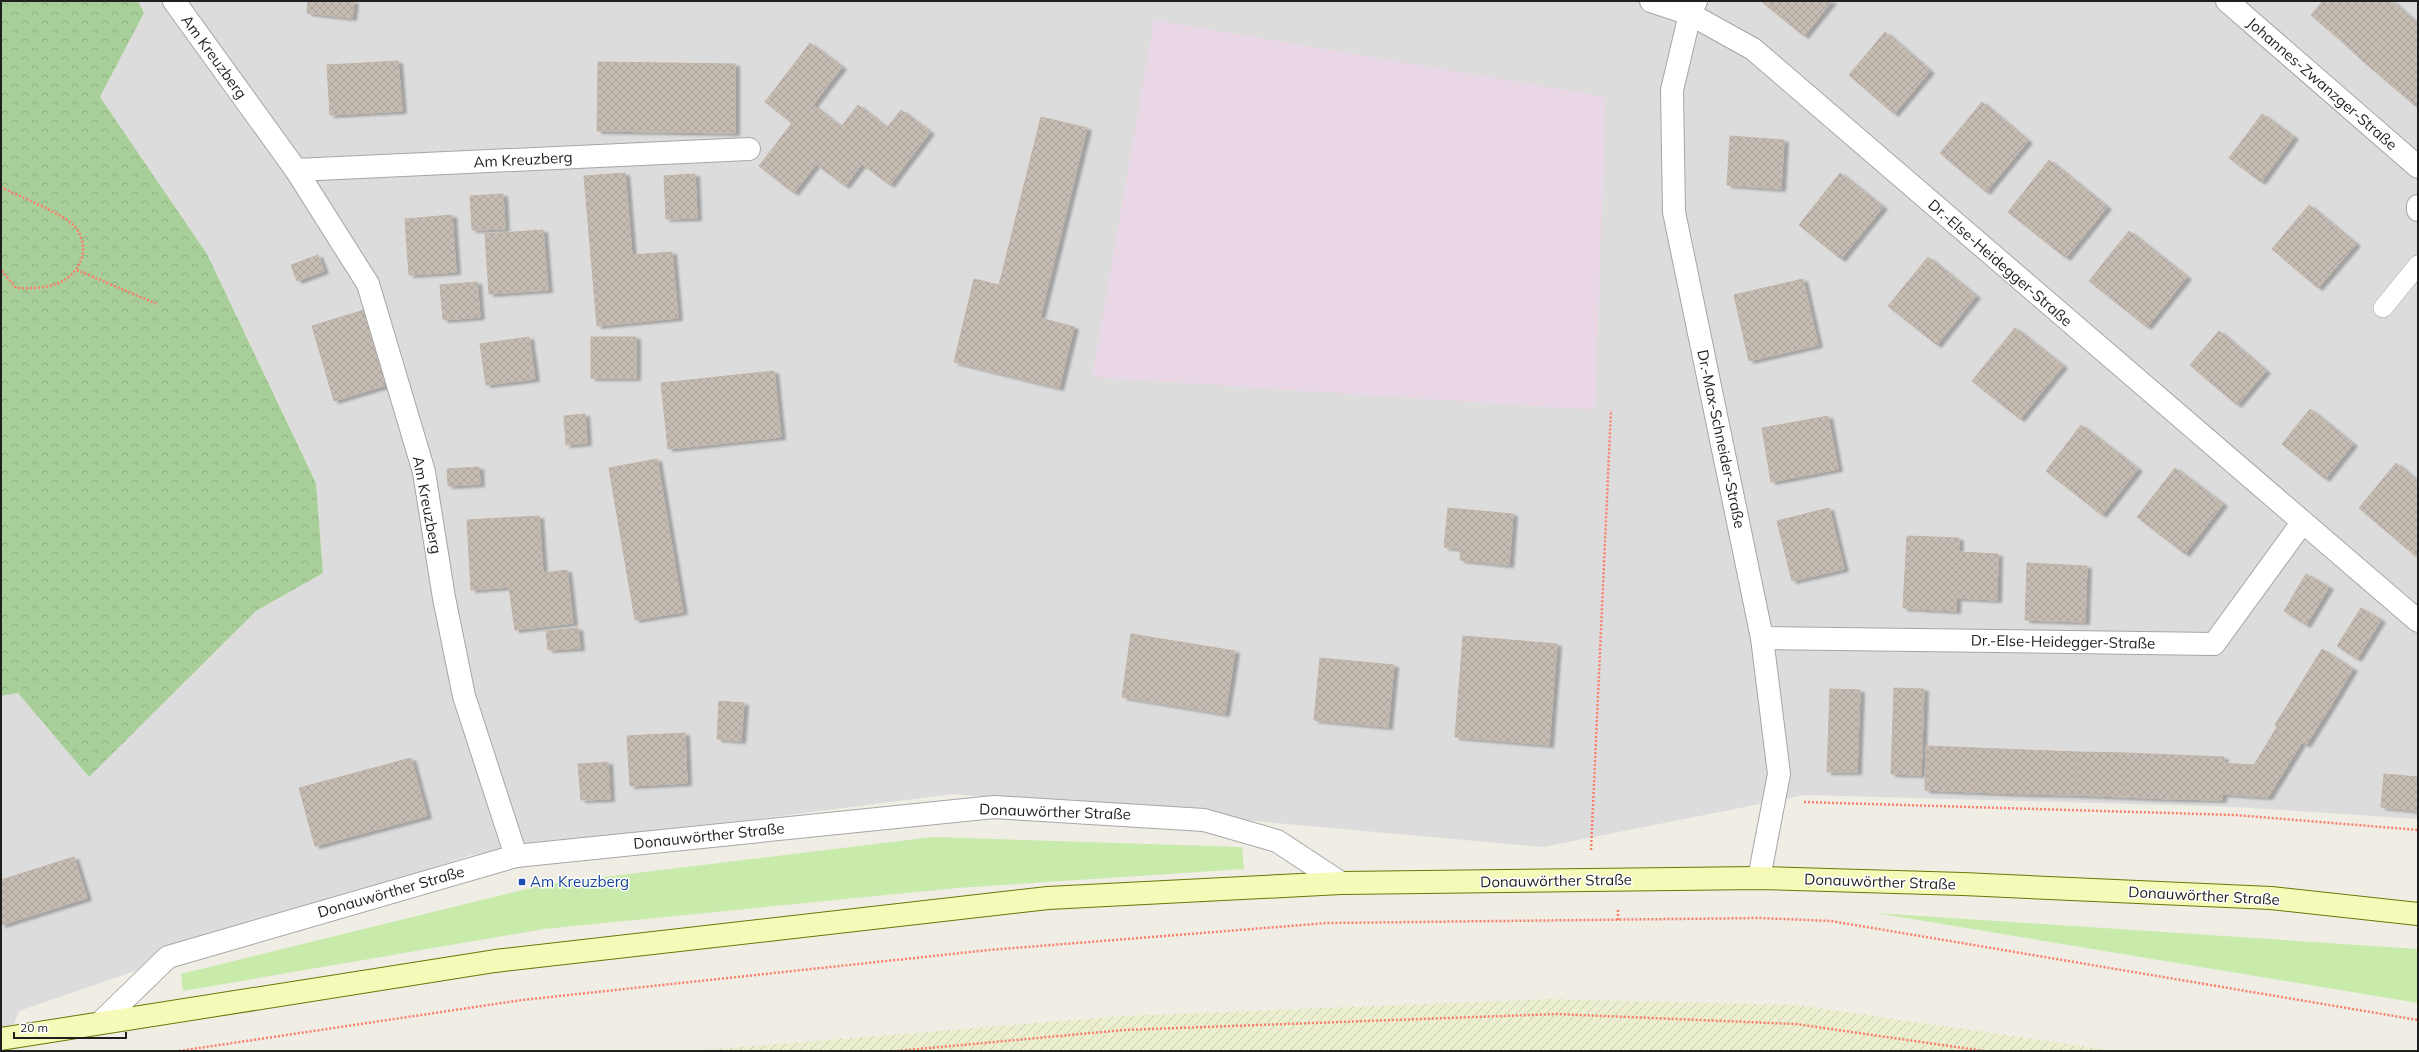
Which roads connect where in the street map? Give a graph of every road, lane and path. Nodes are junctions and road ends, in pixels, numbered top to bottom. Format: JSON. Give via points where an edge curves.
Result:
{"nodes":[{"id":1,"x":174,"y":1,"type":"edge"},
{"id":2,"x":1651,"y":1,"type":"edge"},
{"id":3,"x":2227,"y":1,"type":"edge"},
{"id":4,"x":1693,"y":8,"type":"edge"},
{"id":5,"x":749,"y":149,"type":"dead end"},
{"id":6,"x":2418,"y":167,"type":"edge"},
{"id":7,"x":296,"y":170,"type":"junction"},
{"id":8,"x":1,"y":187,"type":"edge"},
{"id":9,"x":2418,"y":206,"type":"edge"},
{"id":10,"x":2418,"y":210,"type":"edge"},
{"id":11,"x":2418,"y":265,"type":"edge"},
{"id":12,"x":1,"y":270,"type":"edge"},
{"id":13,"x":77,"y":270,"type":"junction"},
{"id":14,"x":157,"y":304,"type":"dead end"},
{"id":15,"x":2383,"y":308,"type":"dead end"},
{"id":16,"x":1611,"y":410,"type":"dead end"},
{"id":17,"x":2302,"y":522,"type":"junction"},
{"id":18,"x":2418,"y":621,"type":"edge"},
{"id":19,"x":1762,"y":638,"type":"junction"},
{"id":20,"x":1774,"y":801,"type":"junction"},
{"id":21,"x":2418,"y":830,"type":"edge"},
{"id":22,"x":516,"y":856,"type":"junction"},
{"id":23,"x":1759,"y":878,"type":"junction"},
{"id":24,"x":1590,"y":880,"type":"junction"},
{"id":25,"x":1341,"y":883,"type":"junction"},
{"id":26,"x":2418,"y":914,"type":"edge"},
{"id":27,"x":2418,"y":1020,"type":"edge"},
{"id":28,"x":101,"y":1022,"type":"junction"},
{"id":29,"x":1,"y":1038,"type":"edge"},
{"id":30,"x":180,"y":1051,"type":"edge"},
{"id":31,"x":897,"y":1051,"type":"edge"},
{"id":32,"x":1984,"y":1051,"type":"edge"}],
"edges":[{"from":1,"to":7,"type":"street","name":"Am Kreuzberg"},
{"from":2,"to":4,"type":"street","name":"Dr.-Else-Heidegger-Straße"},
{"from":3,"to":6,"type":"street","name":"Johannes-Zwanzger-Straße"},
{"from":4,"to":17,"type":"street","name":"Dr.-Else-Heidegger-Straße","via":[[1753,50]]},
{"from":4,"to":19,"type":"street","name":"Dr.-Max-Schneider-Straße","via":[[1672,90],[1674,212]]},
{"from":5,"to":7,"type":"street","name":"Am Kreuzberg"},
{"from":7,"to":22,"type":"street","name":"Am Kreuzberg","via":[[368,284],[424,472],[444,598],[464,696]]},
{"from":8,"to":13,"type":"path","via":[[43,206],[76,228],[84,249]]},
{"from":9,"to":10,"type":"street"},
{"from":11,"to":15,"type":"lane"},
{"from":12,"to":13,"type":"path","via":[[16,288],[39,289],[61,282]]},
{"from":13,"to":14,"type":"path"},
{"from":16,"to":24,"type":"path"},
{"from":17,"to":18,"type":"street","name":"Dr.-Else-Heidegger-Straße"},
{"from":17,"to":19,"type":"street","name":"Dr.-Else-Heidegger-Straße","via":[[2214,644]]},
{"from":19,"to":20,"type":"street","name":"Dr.-Max-Schneider-Straße","via":[[1779,774]]},
{"from":20,"to":21,"type":"path","via":[[2235,815]]},
{"from":20,"to":23,"type":"street","name":"Dr.-Max-Schneider-Straße"},
{"from":22,"to":25,"type":"street","name":"Donauwörther Straße","via":[[994,807],[1204,820],[1277,841]]},
{"from":22,"to":28,"type":"street","name":"Donauwörther Straße","via":[[168,957]]},
{"from":23,"to":24,"type":"main road","name":"Donauwörther Straße"},
{"from":23,"to":26,"type":"main road","name":"Donauwörther Straße","via":[[2271,898]]},
{"from":24,"to":25,"type":"main road","name":"Donauwörther Straße"},
{"from":25,"to":28,"type":"main road","name":"Donauwörther Straße","via":[[1048,898],[495,961]]},
{"from":27,"to":30,"type":"path","via":[[1831,921],[1760,918],[1327,923],[989,950],[522,1000]]},
{"from":28,"to":29,"type":"main road","name":"Donauwörther Straße"},
{"from":31,"to":32,"type":"path","via":[[1124,1030],[1556,1014],[1796,1024]]}]}
